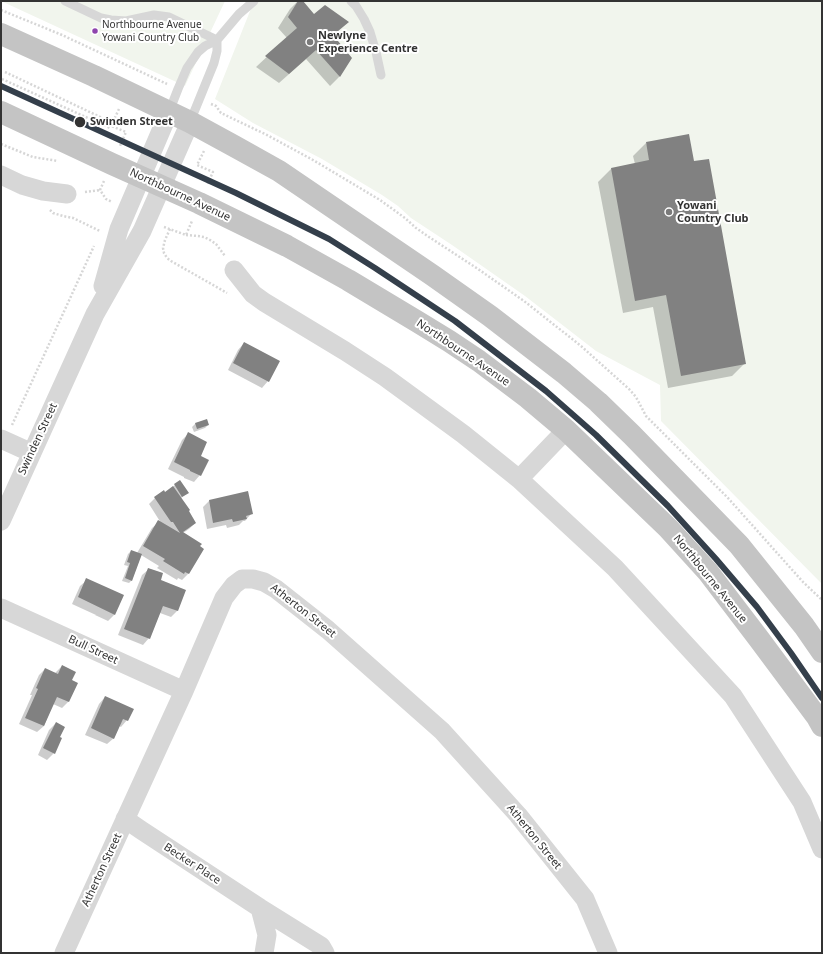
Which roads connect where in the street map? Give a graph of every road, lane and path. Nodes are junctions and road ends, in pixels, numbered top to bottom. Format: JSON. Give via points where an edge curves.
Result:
{"nodes":[{"id":1,"x":65,"y":1,"type":"edge"},
{"id":2,"x":254,"y":1,"type":"edge"},
{"id":3,"x":351,"y":1,"type":"edge"},
{"id":4,"x":1,"y":10,"type":"edge"},
{"id":5,"x":1,"y":34,"type":"edge"},
{"id":6,"x":217,"y":40,"type":"junction"},
{"id":7,"x":137,"y":70,"type":"dead end"},
{"id":8,"x":5,"y":72,"type":"dead end"},
{"id":9,"x":381,"y":75,"type":"dead end"},
{"id":10,"x":2,"y":79,"type":"dead end"},
{"id":11,"x":1,"y":112,"type":"edge"},
{"id":12,"x":169,"y":112,"type":"junction"},
{"id":13,"x":190,"y":122,"type":"junction"},
{"id":14,"x":1,"y":144,"type":"edge"},
{"id":15,"x":59,"y":161,"type":"dead end"},
{"id":16,"x":1,"y":175,"type":"edge"},
{"id":17,"x":141,"y":177,"type":"junction"},
{"id":18,"x":162,"y":186,"type":"junction"},
{"id":19,"x":67,"y":194,"type":"dead end"},
{"id":20,"x":170,"y":229,"type":"dead end"},
{"id":21,"x":186,"y":235,"type":"dead end"},
{"id":22,"x":94,"y":246,"type":"dead end"},
{"id":23,"x":234,"y":270,"type":"joint"},
{"id":24,"x":233,"y":296,"type":"dead end"},
{"id":25,"x":95,"y":314,"type":"junction"},
{"id":26,"x":566,"y":430,"type":"junction"},
{"id":27,"x":3,"y":440,"type":"edge"},
{"id":28,"x":32,"y":453,"type":"junction"},
{"id":29,"x":519,"y":479,"type":"junction"},
{"id":30,"x":1,"y":521,"type":"edge"},
{"id":31,"x":1,"y":608,"type":"edge"},
{"id":32,"x":822,"y":652,"type":"edge"},
{"id":33,"x":184,"y":691,"type":"junction"},
{"id":34,"x":822,"y":726,"type":"edge"},
{"id":35,"x":126,"y":819,"type":"junction"},
{"id":36,"x":822,"y":849,"type":"edge"},
{"id":37,"x":260,"y":908,"type":"junction"},
{"id":38,"x":64,"y":953,"type":"edge"},
{"id":39,"x":264,"y":953,"type":"edge"},
{"id":40,"x":325,"y":953,"type":"edge"},
{"id":41,"x":608,"y":953,"type":"edge"}],
"edges":[{"from":1,"to":6,"type":"lane","via":[[110,20],[126,21],[154,15],[169,17]]},
{"from":2,"to":6,"type":"lane"},
{"from":3,"to":9,"type":"lane","via":[[370,32]]},
{"from":4,"to":7,"type":"path"},
{"from":5,"to":12,"type":"highway"},
{"from":6,"to":12,"type":"lane","via":[[201,49],[187,68]]},
{"from":6,"to":13,"type":"lane","via":[[214,63]]},
{"from":8,"to":10,"type":"path","via":[[112,124],[110,128]]},
{"from":11,"to":17,"type":"highway","name":"Northbourne Avenue"},
{"from":12,"to":13,"type":"highway"},
{"from":12,"to":17,"type":"street","name":"Swinden Street"},
{"from":13,"to":18,"type":"street","name":"Swinden Street"},
{"from":13,"to":32,"type":"highway","via":[[279,171],[490,316],[564,373],[632,435],[739,545]]},
{"from":14,"to":15,"type":"path","via":[[33,156]]},
{"from":16,"to":19,"type":"street","via":[[22,185]]},
{"from":17,"to":18,"type":"highway","name":"Northbourne Avenue"},
{"from":17,"to":25,"type":"street","name":"Swinden Street","via":[[119,229]]},
{"from":18,"to":25,"type":"street","name":"Swinden Street","via":[[142,231]]},
{"from":18,"to":26,"type":"highway","name":"Northbourne Avenue","via":[[287,246],[418,322],[478,361]]},
{"from":20,"to":24,"type":"path","via":[[163,248],[167,258]]},
{"from":21,"to":23,"type":"path","via":[[204,237],[216,244]]},
{"from":22,"to":27,"type":"path"},
{"from":23,"to":29,"type":"street","via":[[253,294],[385,377]]},
{"from":25,"to":28,"type":"street","name":"Swinden Street"},
{"from":26,"to":29,"type":"street"},
{"from":26,"to":34,"type":"highway","name":"Northbourne Avenue","via":[[668,528],[708,572]]},
{"from":27,"to":28,"type":"street"},
{"from":28,"to":30,"type":"street","name":"Swinden Street"},
{"from":29,"to":36,"type":"street","via":[[615,568],[733,696],[802,802]]},
{"from":31,"to":33,"type":"street","name":"Bull Street"},
{"from":33,"to":35,"type":"street","name":"Atherton Street"},
{"from":33,"to":41,"type":"street","name":"Atherton Street","via":[[224,598],[234,585],[242,579],[253,579],[276,589],[328,630],[442,731],[518,815],[585,900]]},
{"from":35,"to":37,"type":"street","name":"Becker Place"},
{"from":35,"to":38,"type":"street","name":"Atherton Street"},
{"from":37,"to":39,"type":"street","via":[[267,935]]},
{"from":37,"to":40,"type":"street","name":"Becker Place","via":[[321,946]]}]}
